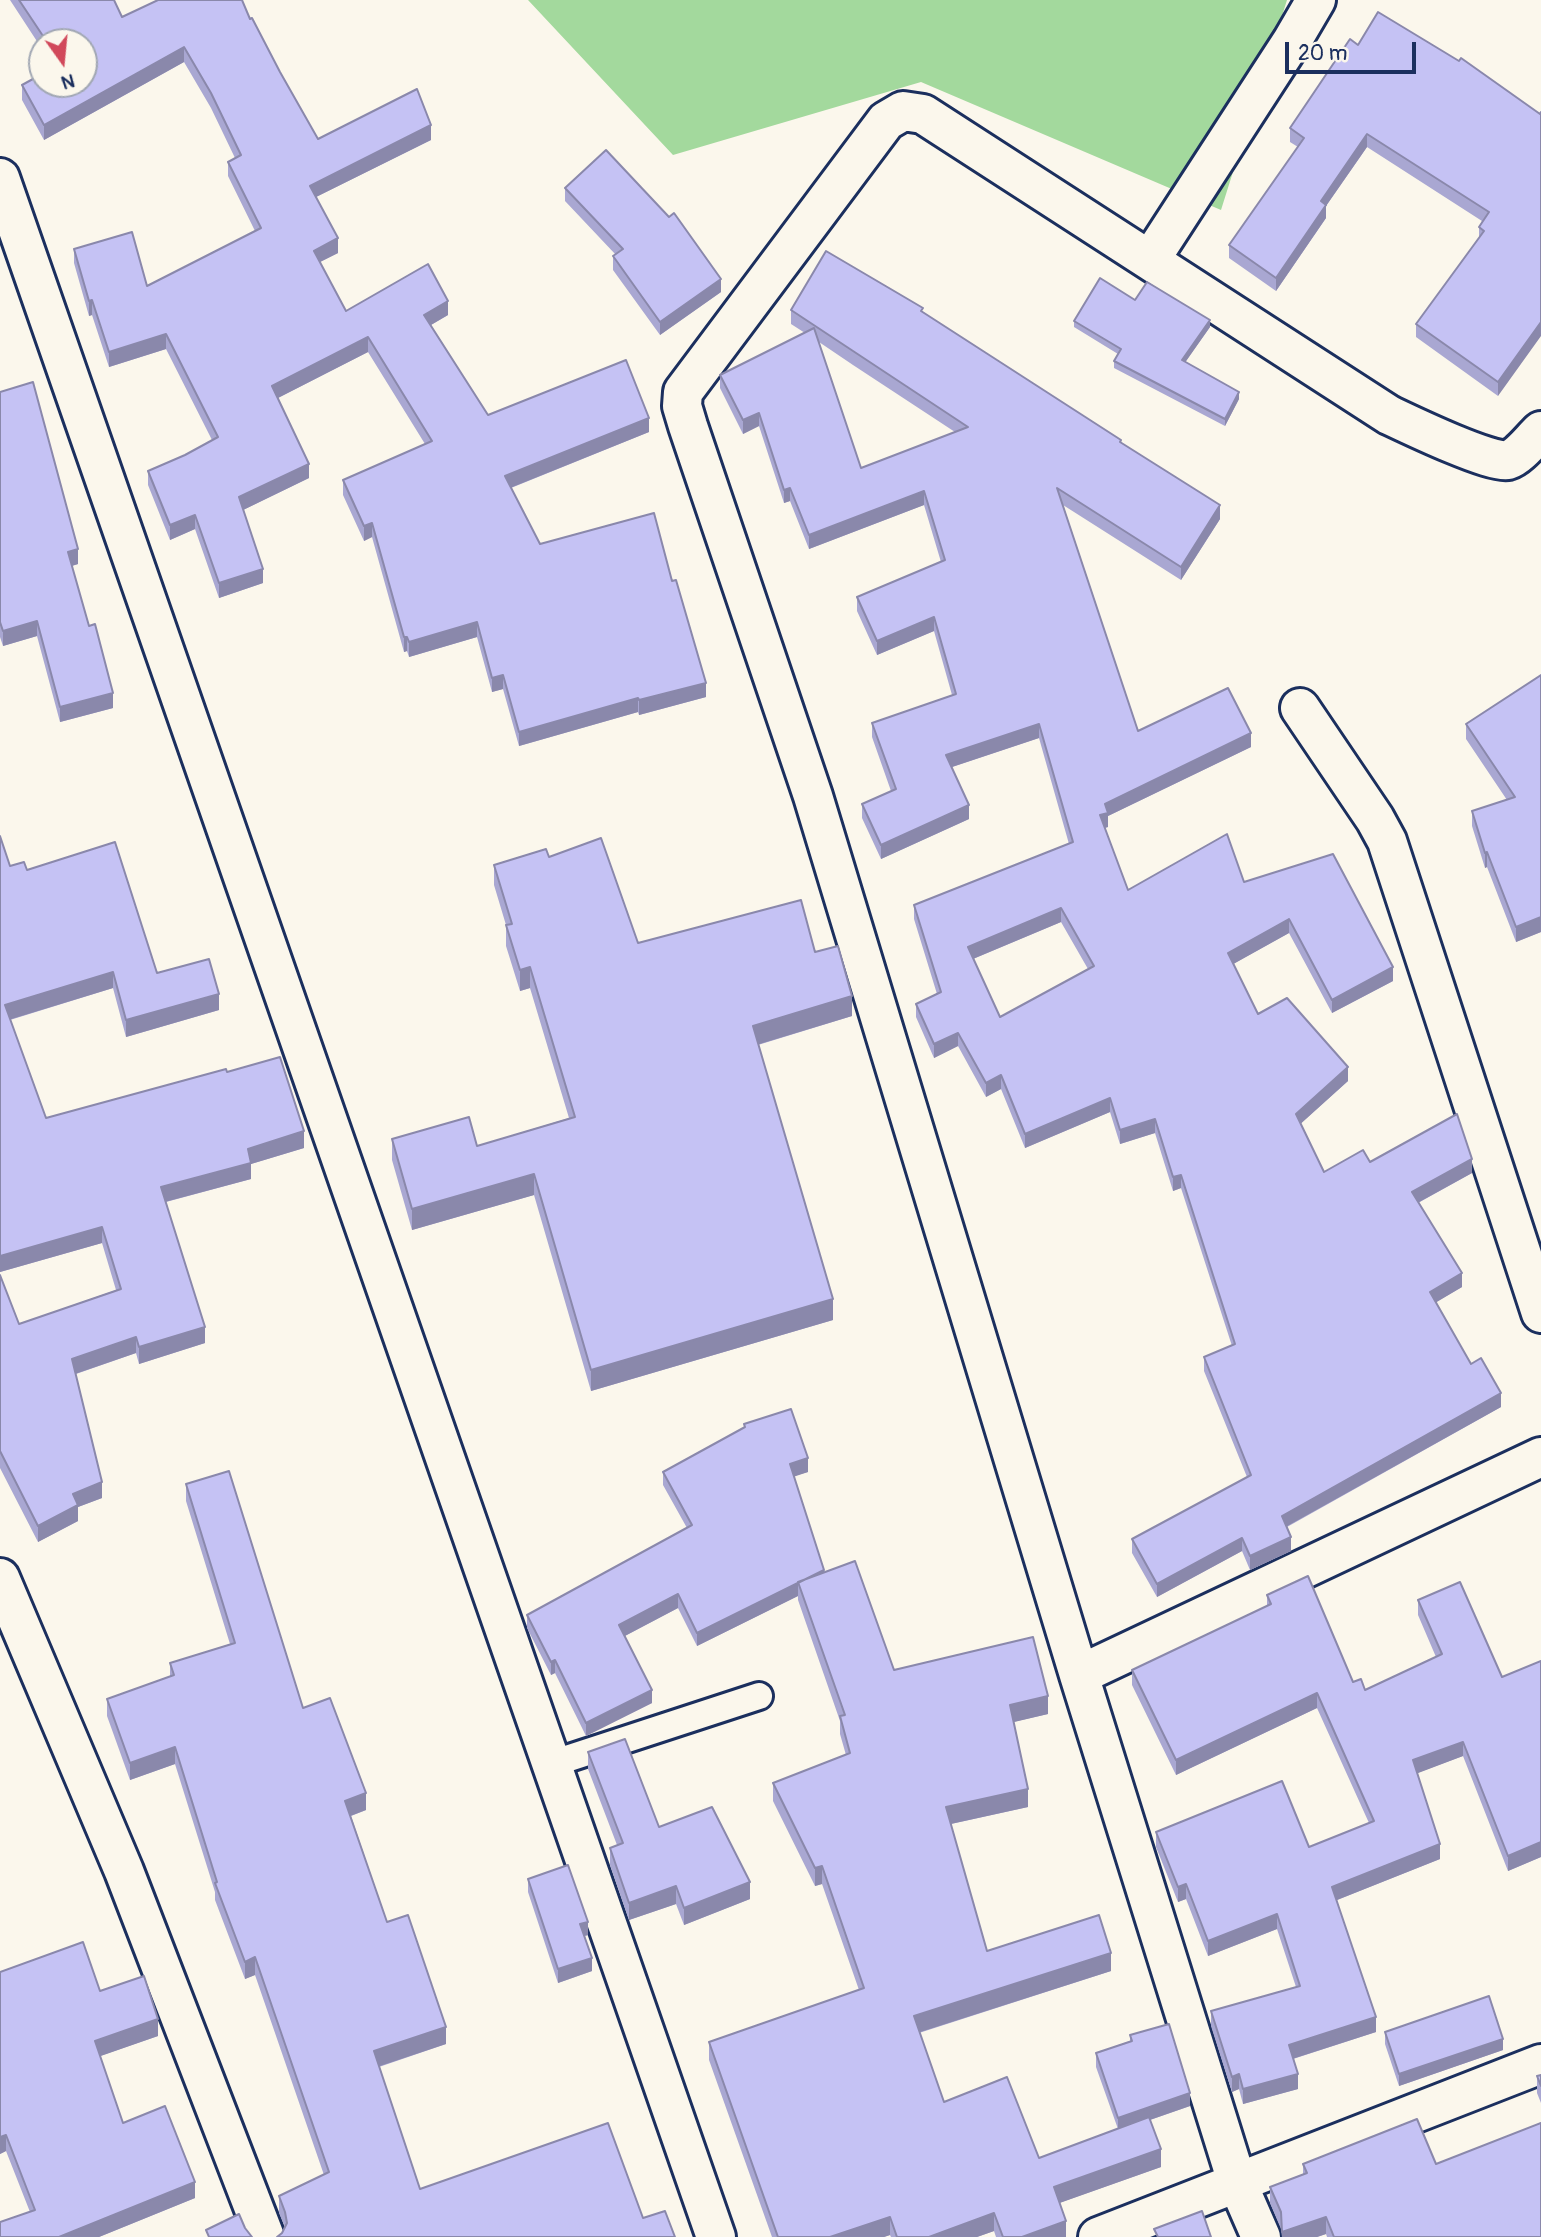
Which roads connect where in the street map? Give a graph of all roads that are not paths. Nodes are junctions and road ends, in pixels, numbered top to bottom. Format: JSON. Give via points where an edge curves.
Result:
{"nodes":[{"id":1,"x":1316,"y":0,"type":"edge"},
{"id":2,"x":0,"y":178,"type":"edge"},
{"id":3,"x":1150,"y":260,"type":"junction"},
{"id":4,"x":1541,"y":431,"type":"edge"},
{"id":5,"x":1300,"y":708,"type":"dead end"},
{"id":6,"x":1541,"y":1313,"type":"edge"},
{"id":7,"x":1541,"y":1457,"type":"edge"},
{"id":8,"x":0,"y":1578,"type":"edge"},
{"id":9,"x":1079,"y":1675,"type":"junction"},
{"id":10,"x":759,"y":1696,"type":"dead end"},
{"id":11,"x":551,"y":1764,"type":"junction"},
{"id":12,"x":1541,"y":2064,"type":"edge"},
{"id":13,"x":1237,"y":2182,"type":"junction"},
{"id":14,"x":265,"y":2237,"type":"edge"},
{"id":15,"x":716,"y":2237,"type":"edge"},
{"id":16,"x":1098,"y":2237,"type":"edge"},
{"id":17,"x":1261,"y":2237,"type":"edge"}],
"edges":[{"from":1,"to":3,"type":"street"},
{"from":2,"to":11,"type":"street"},
{"from":3,"to":4,"type":"street","via":[[1389,415],[1447,442],[1503,460],[1515,456]]},
{"from":3,"to":9,"type":"street","via":[[923,114],[903,111],[886,121],[681,400],[813,796]]},
{"from":5,"to":6,"type":"street","via":[[1387,841]]},
{"from":7,"to":9,"type":"street"},
{"from":8,"to":14,"type":"street","via":[[124,1871]]},
{"from":9,"to":13,"type":"street"},
{"from":10,"to":11,"type":"lane"},
{"from":11,"to":15,"type":"street"},
{"from":12,"to":13,"type":"street"},
{"from":13,"to":16,"type":"street"},
{"from":13,"to":17,"type":"street"}]}
